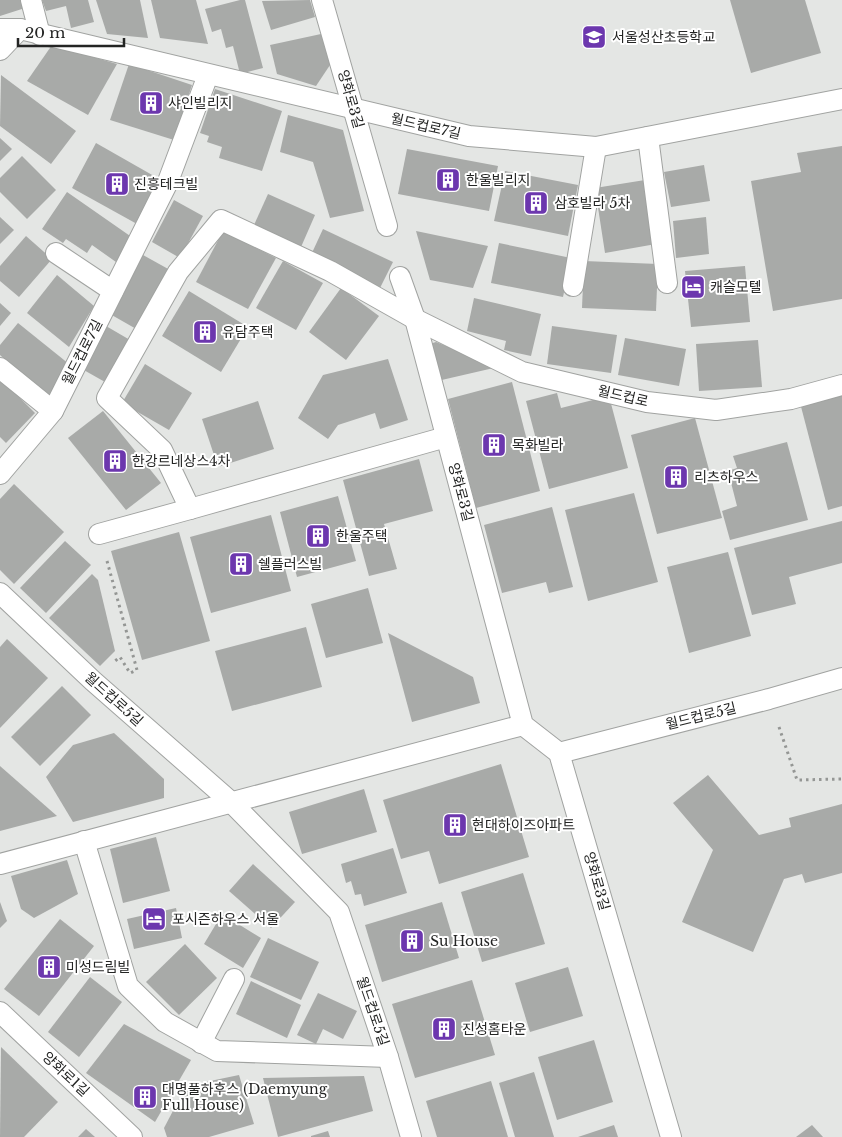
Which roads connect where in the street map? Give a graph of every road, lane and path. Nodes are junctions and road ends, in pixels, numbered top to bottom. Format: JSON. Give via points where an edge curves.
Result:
{"nodes":[{"id":1,"x":31,"y":0,"type":"edge"},
{"id":2,"x":322,"y":0,"type":"edge"},
{"id":3,"x":10,"y":29,"type":"edge"},
{"id":4,"x":40,"y":35,"type":"junction"},
{"id":5,"x":0,"y":50,"type":"edge"},
{"id":6,"x":208,"y":75,"type":"junction"},
{"id":7,"x":842,"y":99,"type":"edge"},
{"id":8,"x":354,"y":110,"type":"junction"},
{"id":9,"x":648,"y":137,"type":"junction"},
{"id":10,"x":596,"y":147,"type":"junction"},
{"id":11,"x":387,"y":226,"type":"dead end"},
{"id":12,"x":56,"y":253,"type":"dead end"},
{"id":13,"x":400,"y":277,"type":"dead end"},
{"id":14,"x":668,"y":283,"type":"dead end"},
{"id":15,"x":573,"y":286,"type":"dead end"},
{"id":16,"x":113,"y":291,"type":"junction"},
{"id":17,"x":415,"y":319,"type":"junction"},
{"id":18,"x":0,"y":368,"type":"edge"},
{"id":19,"x":842,"y":385,"type":"edge"},
{"id":20,"x":53,"y":410,"type":"junction"},
{"id":21,"x":446,"y":437,"type":"junction"},
{"id":22,"x":0,"y":474,"type":"edge"},
{"id":23,"x":190,"y":509,"type":"junction"},
{"id":24,"x":99,"y":534,"type":"joint"},
{"id":25,"x":0,"y":593,"type":"edge"},
{"id":26,"x":114,"y":662,"type":"dead end"},
{"id":27,"x":842,"y":678,"type":"edge"},
{"id":28,"x":770,"y":699,"type":"junction"},
{"id":29,"x":523,"y":725,"type":"junction"},
{"id":30,"x":560,"y":753,"type":"junction"},
{"id":31,"x":842,"y":779,"type":"edge"},
{"id":32,"x":231,"y":802,"type":"junction"},
{"id":33,"x":84,"y":842,"type":"junction"},
{"id":34,"x":2,"y":861,"type":"edge"},
{"id":35,"x":234,"y":979,"type":"dead end"},
{"id":36,"x":1,"y":1014,"type":"edge"},
{"id":37,"x":201,"y":1043,"type":"junction"},
{"id":38,"x":388,"y":1057,"type":"junction"},
{"id":39,"x":132,"y":1137,"type":"edge"},
{"id":40,"x":411,"y":1137,"type":"edge"},
{"id":41,"x":671,"y":1137,"type":"edge"}],
"edges":[{"from":1,"to":4,"type":"lane"},
{"from":2,"to":8,"type":"lane","name":"양화로3길"},
{"from":3,"to":4,"type":"lane","name":"월드컵로7길"},
{"from":3,"to":5,"type":"lane"},
{"from":4,"to":6,"type":"lane","name":"월드컵로7길"},
{"from":6,"to":8,"type":"lane","name":"월드컵로7길"},
{"from":6,"to":16,"type":"lane","name":"월드컵로7길","via":[[167,184]]},
{"from":7,"to":9,"type":"lane","name":"월드컵로7길"},
{"from":8,"to":10,"type":"lane","name":"월드컵로7길","via":[[469,136]]},
{"from":8,"to":11,"type":"lane","name":"양화로3길"},
{"from":9,"to":10,"type":"lane","name":"월드컵로7길"},
{"from":9,"to":14,"type":"lane"},
{"from":10,"to":15,"type":"lane"},
{"from":12,"to":16,"type":"lane"},
{"from":13,"to":17,"type":"lane","name":"양화로3길"},
{"from":16,"to":20,"type":"lane","name":"월드컵로7길"},
{"from":17,"to":19,"type":"lane","name":"월드컵로","via":[[522,372],[647,402],[716,410],[790,398]]},
{"from":17,"to":21,"type":"lane","name":"양화로3길"},
{"from":17,"to":23,"type":"lane","via":[[330,271],[221,220],[178,272],[107,398],[162,450]]},
{"from":18,"to":20,"type":"lane"},
{"from":20,"to":22,"type":"lane","name":"월드컵로7길"},
{"from":21,"to":23,"type":"lane"},
{"from":21,"to":29,"type":"lane","name":"양화로3길"},
{"from":23,"to":24,"type":"lane"},
{"from":24,"to":26,"type":"path","via":[[137,670],[130,673],[120,657]]},
{"from":25,"to":32,"type":"lane","name":"월드컵로5길","via":[[100,687]]},
{"from":27,"to":28,"type":"lane","name":"월드컵로5길"},
{"from":28,"to":30,"type":"lane","name":"월드컵로5길"},
{"from":28,"to":31,"type":"path","via":[[797,780]]},
{"from":29,"to":30,"type":"lane"},
{"from":29,"to":32,"type":"lane"},
{"from":30,"to":41,"type":"lane","name":"양화로3길"},
{"from":32,"to":33,"type":"lane"},
{"from":32,"to":38,"type":"lane","name":"월드컵로5길","via":[[340,912]]},
{"from":33,"to":34,"type":"lane"},
{"from":33,"to":37,"type":"lane","name":"월드컵로5길","via":[[128,986],[165,1022]]},
{"from":35,"to":37,"type":"lane"},
{"from":36,"to":39,"type":"lane","name":"양화로1길"},
{"from":37,"to":38,"type":"lane","name":"월드컵로5길","via":[[217,1051]]},
{"from":38,"to":40,"type":"lane","name":"월드컵로5길"}]}
